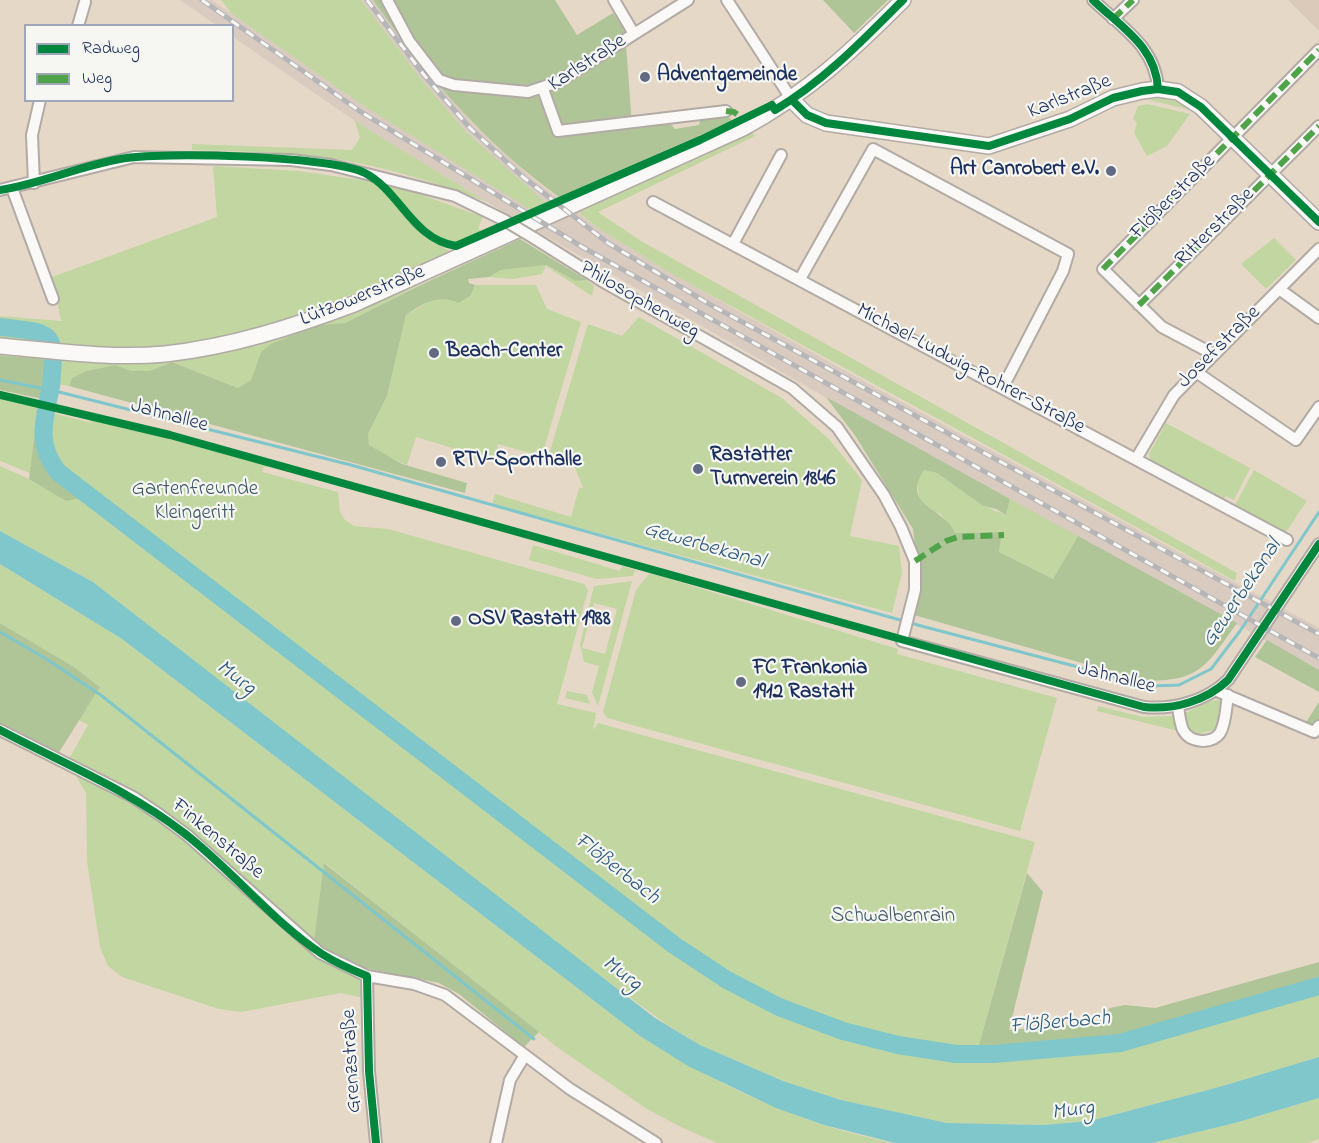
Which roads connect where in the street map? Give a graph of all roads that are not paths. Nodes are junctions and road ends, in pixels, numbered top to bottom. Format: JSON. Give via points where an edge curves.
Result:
{"nodes":[{"id":1,"x":387,"y":0,"type":"edge"},
{"id":2,"x":614,"y":0,"type":"edge"},
{"id":3,"x":688,"y":0,"type":"edge"},
{"id":4,"x":727,"y":0,"type":"edge"},
{"id":5,"x":903,"y":0,"type":"edge"},
{"id":6,"x":1093,"y":0,"type":"edge"},
{"id":7,"x":1133,"y":0,"type":"edge"},
{"id":8,"x":86,"y":2,"type":"dead end"},
{"id":9,"x":1113,"y":19,"type":"junction"},
{"id":10,"x":79,"y":24,"type":"edge"},
{"id":11,"x":634,"y":34,"type":"junction"},
{"id":12,"x":1319,"y":50,"type":"edge"},
{"id":13,"x":543,"y":89,"type":"junction"},
{"id":14,"x":1158,"y":89,"type":"junction"},
{"id":15,"x":792,"y":100,"type":"junction"},
{"id":16,"x":40,"y":102,"type":"edge"},
{"id":17,"x":726,"y":111,"type":"dead end"},
{"id":18,"x":1319,"y":126,"type":"edge"},
{"id":19,"x":1233,"y":138,"type":"junction"},
{"id":20,"x":781,"y":155,"type":"dead end"},
{"id":21,"x":1270,"y":174,"type":"junction"},
{"id":22,"x":34,"y":183,"type":"junction"},
{"id":23,"x":12,"y":188,"type":"junction"},
{"id":24,"x":0,"y":190,"type":"edge"},
{"id":25,"x":653,"y":202,"type":"dead end"},
{"id":26,"x":1319,"y":222,"type":"edge"},
{"id":27,"x":733,"y":244,"type":"junction"},
{"id":28,"x":1319,"y":249,"type":"edge"},
{"id":29,"x":800,"y":279,"type":"junction"},
{"id":30,"x":1279,"y":289,"type":"junction"},
{"id":31,"x":52,"y":299,"type":"dead end"},
{"id":32,"x":1139,"y":304,"type":"junction"},
{"id":33,"x":1319,"y":318,"type":"edge"},
{"id":34,"x":0,"y":346,"type":"edge"},
{"id":35,"x":1214,"y":354,"type":"junction"},
{"id":36,"x":1196,"y":372,"type":"junction"},
{"id":37,"x":1003,"y":387,"type":"junction"},
{"id":38,"x":1319,"y":407,"type":"edge"},
{"id":39,"x":1136,"y":459,"type":"junction"},
{"id":40,"x":1287,"y":540,"type":"dead end"},
{"id":41,"x":1319,"y":544,"type":"edge"},
{"id":42,"x":902,"y":641,"type":"joint"},
{"id":43,"x":1217,"y":691,"type":"junction"},
{"id":44,"x":1228,"y":695,"type":"junction"},
{"id":45,"x":1178,"y":706,"type":"junction"},
{"id":46,"x":1319,"y":726,"type":"edge"},
{"id":47,"x":0,"y":730,"type":"edge"},
{"id":48,"x":367,"y":976,"type":"junction"},
{"id":49,"x":525,"y":1054,"type":"junction"},
{"id":50,"x":376,"y":1143,"type":"edge"},
{"id":51,"x":496,"y":1143,"type":"edge"},
{"id":52,"x":656,"y":1143,"type":"edge"}],
"edges":[{"from":1,"to":13,"type":"street","via":[[416,52],[440,80],[498,90]]},
{"from":2,"to":11,"type":"street"},
{"from":3,"to":11,"type":"street","name":"Karlstraße"},
{"from":4,"to":15,"type":"street"},
{"from":5,"to":15,"type":"main road","via":[[849,53]]},
{"from":6,"to":9,"type":"street"},
{"from":7,"to":9,"type":"street"},
{"from":8,"to":10,"type":"street"},
{"from":9,"to":14,"type":"street","via":[[1150,56],[1157,72]]},
{"from":11,"to":13,"type":"street","name":"Karlstraße"},
{"from":12,"to":19,"type":"street","name":"Flößerstraße"},
{"from":13,"to":17,"type":"street","name":"Karlstraße","via":[[558,131]]},
{"from":14,"to":15,"type":"main road","name":"Karlstraße","via":[[1113,98],[1070,119],[989,146],[826,123],[807,115]]},
{"from":14,"to":19,"type":"main road","name":"Karlstraße","via":[[1194,100]]},
{"from":15,"to":34,"type":"main road","name":"Lützowerstraße","via":[[704,148],[354,304],[304,322],[232,344],[163,354]]},
{"from":16,"to":22,"type":"street","via":[[32,135]]},
{"from":18,"to":21,"type":"street","name":"Ritterstraße"},
{"from":19,"to":21,"type":"main road","name":"Karlstraße"},
{"from":19,"to":32,"type":"street","name":"Flößerstraße","via":[[1103,269]]},
{"from":20,"to":27,"type":"street"},
{"from":21,"to":26,"type":"main road","name":"Karlstraße"},
{"from":21,"to":32,"type":"street","name":"Ritterstraße"},
{"from":22,"to":23,"type":"street","name":"Philosophenweg"},
{"from":22,"to":42,"type":"street","name":"Philosophenweg","bridge":true,"via":[[134,157],[331,165],[455,196],[504,220],[607,284],[792,388],[837,427],[884,495],[910,547],[916,572],[911,612]]},
{"from":23,"to":24,"type":"street","name":"Philosophenweg"},
{"from":23,"to":31,"type":"street"},
{"from":25,"to":27,"type":"street","name":"Michael-Ludwig-Rohrer-Straße"},
{"from":27,"to":29,"type":"street","name":"Michael-Ludwig-Rohrer-Straße"},
{"from":28,"to":30,"type":"street","name":"Josefstraße"},
{"from":29,"to":37,"type":"street","name":"Michael-Ludwig-Rohrer-Straße"},
{"from":29,"to":37,"type":"street","via":[[873,148],[1068,254]]},
{"from":30,"to":33,"type":"street"},
{"from":30,"to":35,"type":"street","name":"Josefstraße"},
{"from":32,"to":35,"type":"street","via":[[1162,327]]},
{"from":35,"to":36,"type":"street","name":"Josefstraße"},
{"from":36,"to":38,"type":"street","via":[[1296,440]]},
{"from":36,"to":39,"type":"street","name":"Josefstraße","via":[[1174,395]]},
{"from":37,"to":39,"type":"street","name":"Michael-Ludwig-Rohrer-Straße"},
{"from":39,"to":40,"type":"street","name":"Michael-Ludwig-Rohrer-Straße"},
{"from":41,"to":43,"type":"street","name":"Jahnallee"},
{"from":42,"to":45,"type":"street","name":"Jahnallee","via":[[1144,708]]},
{"from":43,"to":44,"type":"street"},
{"from":43,"to":45,"type":"street","name":"Jahnallee"},
{"from":44,"to":45,"type":"street","name":"Jahnallee","via":[[1223,725],[1215,738],[1208,741],[1186,734]]},
{"from":44,"to":46,"type":"street","via":[[1314,732]]},
{"from":47,"to":48,"type":"street","name":"Finkenstraße","via":[[133,797],[160,815],[307,943],[335,962]]},
{"from":48,"to":49,"type":"street","name":"Finkenstraße","via":[[431,988]]},
{"from":48,"to":50,"type":"street","name":"Grenzstraße","via":[[369,1071]]},
{"from":49,"to":51,"type":"street","via":[[510,1080]]},
{"from":49,"to":52,"type":"street","name":"Finkenstraße","via":[[615,1120]]}]}
